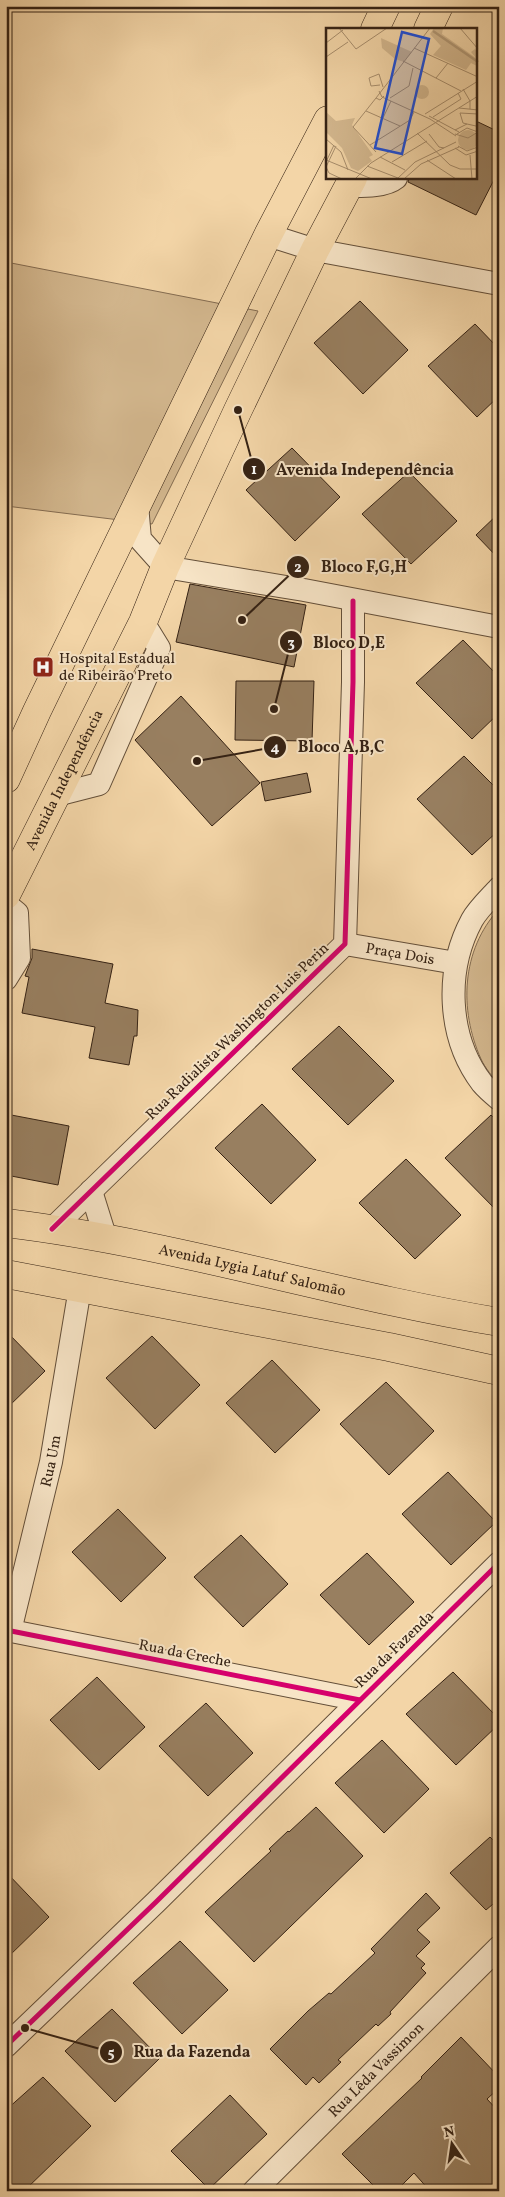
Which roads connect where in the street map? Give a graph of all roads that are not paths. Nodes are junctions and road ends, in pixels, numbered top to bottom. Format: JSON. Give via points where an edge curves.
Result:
{"nodes":[{"id":1,"x":386,"y":6,"type":"edge"},
{"id":2,"x":439,"y":6,"type":"edge"},
{"id":3,"x":375,"y":28,"type":"edge"},
{"id":4,"x":428,"y":28,"type":"edge"},
{"id":5,"x":326,"y":124,"type":"edge"},
{"id":6,"x":395,"y":179,"type":"edge"},
{"id":7,"x":350,"y":182,"type":"edge"},
{"id":8,"x":268,"y":235,"type":"junction"},
{"id":9,"x":314,"y":250,"type":"junction"},
{"id":10,"x":499,"y":284,"type":"edge"},
{"id":11,"x":137,"y":505,"type":"junction"},
{"id":12,"x":165,"y":567,"type":"junction"},
{"id":13,"x":353,"y":601,"type":"junction"},
{"id":14,"x":499,"y":627,"type":"edge"},
{"id":15,"x":6,"y":780,"type":"edge"},
{"id":16,"x":499,"y":888,"type":"edge"},
{"id":17,"x":6,"y":895,"type":"edge"},
{"id":18,"x":6,"y":904,"type":"edge"},
{"id":19,"x":345,"y":944,"type":"junction"},
{"id":20,"x":456,"y":963,"type":"junction"},
{"id":21,"x":6,"y":979,"type":"edge"},
{"id":22,"x":499,"y":1099,"type":"edge"},
{"id":23,"x":91,"y":1191,"type":"junction"},
{"id":24,"x":6,"y":1223,"type":"edge"},
{"id":25,"x":52,"y":1228,"type":"junction"},
{"id":26,"x":106,"y":1239,"type":"junction"},
{"id":27,"x":6,"y":1274,"type":"edge"},
{"id":28,"x":80,"y":1288,"type":"junction"},
{"id":29,"x":499,"y":1322,"type":"edge"},
{"id":30,"x":499,"y":1370,"type":"edge"},
{"id":31,"x":499,"y":1563,"type":"edge"},
{"id":32,"x":8,"y":1630,"type":"edge"},
{"id":33,"x":360,"y":1700,"type":"junction"},
{"id":34,"x":499,"y":1948,"type":"edge"},
{"id":35,"x":6,"y":2046,"type":"edge"},
{"id":36,"x":254,"y":2191,"type":"edge"}],
"edges":[{"from":1,"to":3,"type":"main road"},
{"from":2,"to":4,"type":"main road"},
{"from":5,"to":8,"type":"main road"},
{"from":6,"to":7,"type":"street","via":[[391,182]]},
{"from":7,"to":9,"type":"main road","name":"Avenida Independência"},
{"from":8,"to":9,"type":"street"},
{"from":8,"to":11,"type":"main road"},
{"from":9,"to":10,"type":"street"},
{"from":9,"to":12,"type":"main road","name":"Avenida Independência"},
{"from":11,"to":12,"type":"street","via":[[140,539]]},
{"from":11,"to":15,"type":"main road"},
{"from":12,"to":13,"type":"street"},
{"from":12,"to":17,"type":"main road","name":"Avenida Independência","via":[[143,622]]},
{"from":13,"to":14,"type":"street"},
{"from":13,"to":19,"type":"street","name":"Rua Radialista Washington Luis Perin"},
{"from":16,"to":20,"type":"street","via":[[472,920]]},
{"from":18,"to":21,"type":"street","via":[[18,913],[20,958]]},
{"from":19,"to":20,"type":"street","name":"Praça Dois"},
{"from":19,"to":23,"type":"street","name":"Rua Radialista Washington Luis Perin"},
{"from":20,"to":22,"type":"street","via":[[453,1005],[462,1046],[482,1083]]},
{"from":23,"to":25,"type":"street","name":"Rua Radialista Washington Luis Perin"},
{"from":23,"to":26,"type":"street"},
{"from":24,"to":25,"type":"main road","name":"Avenida Lygia Latuf Salomão"},
{"from":25,"to":26,"type":"main road","name":"Avenida Lygia Latuf Salomão"},
{"from":26,"to":29,"type":"main road","name":"Avenida Lygia Latuf Salomão"},
{"from":27,"to":28,"type":"main road"},
{"from":28,"to":30,"type":"main road"},
{"from":28,"to":32,"type":"street","name":"Rua Um","via":[[51,1462]]},
{"from":31,"to":33,"type":"street","name":"Rua da Fazenda"},
{"from":32,"to":33,"type":"street","name":"Rua da Creche"},
{"from":33,"to":35,"type":"street","name":"Rua da Fazenda"},
{"from":34,"to":36,"type":"street","name":"Rua Lêda Vassimon"}]}
